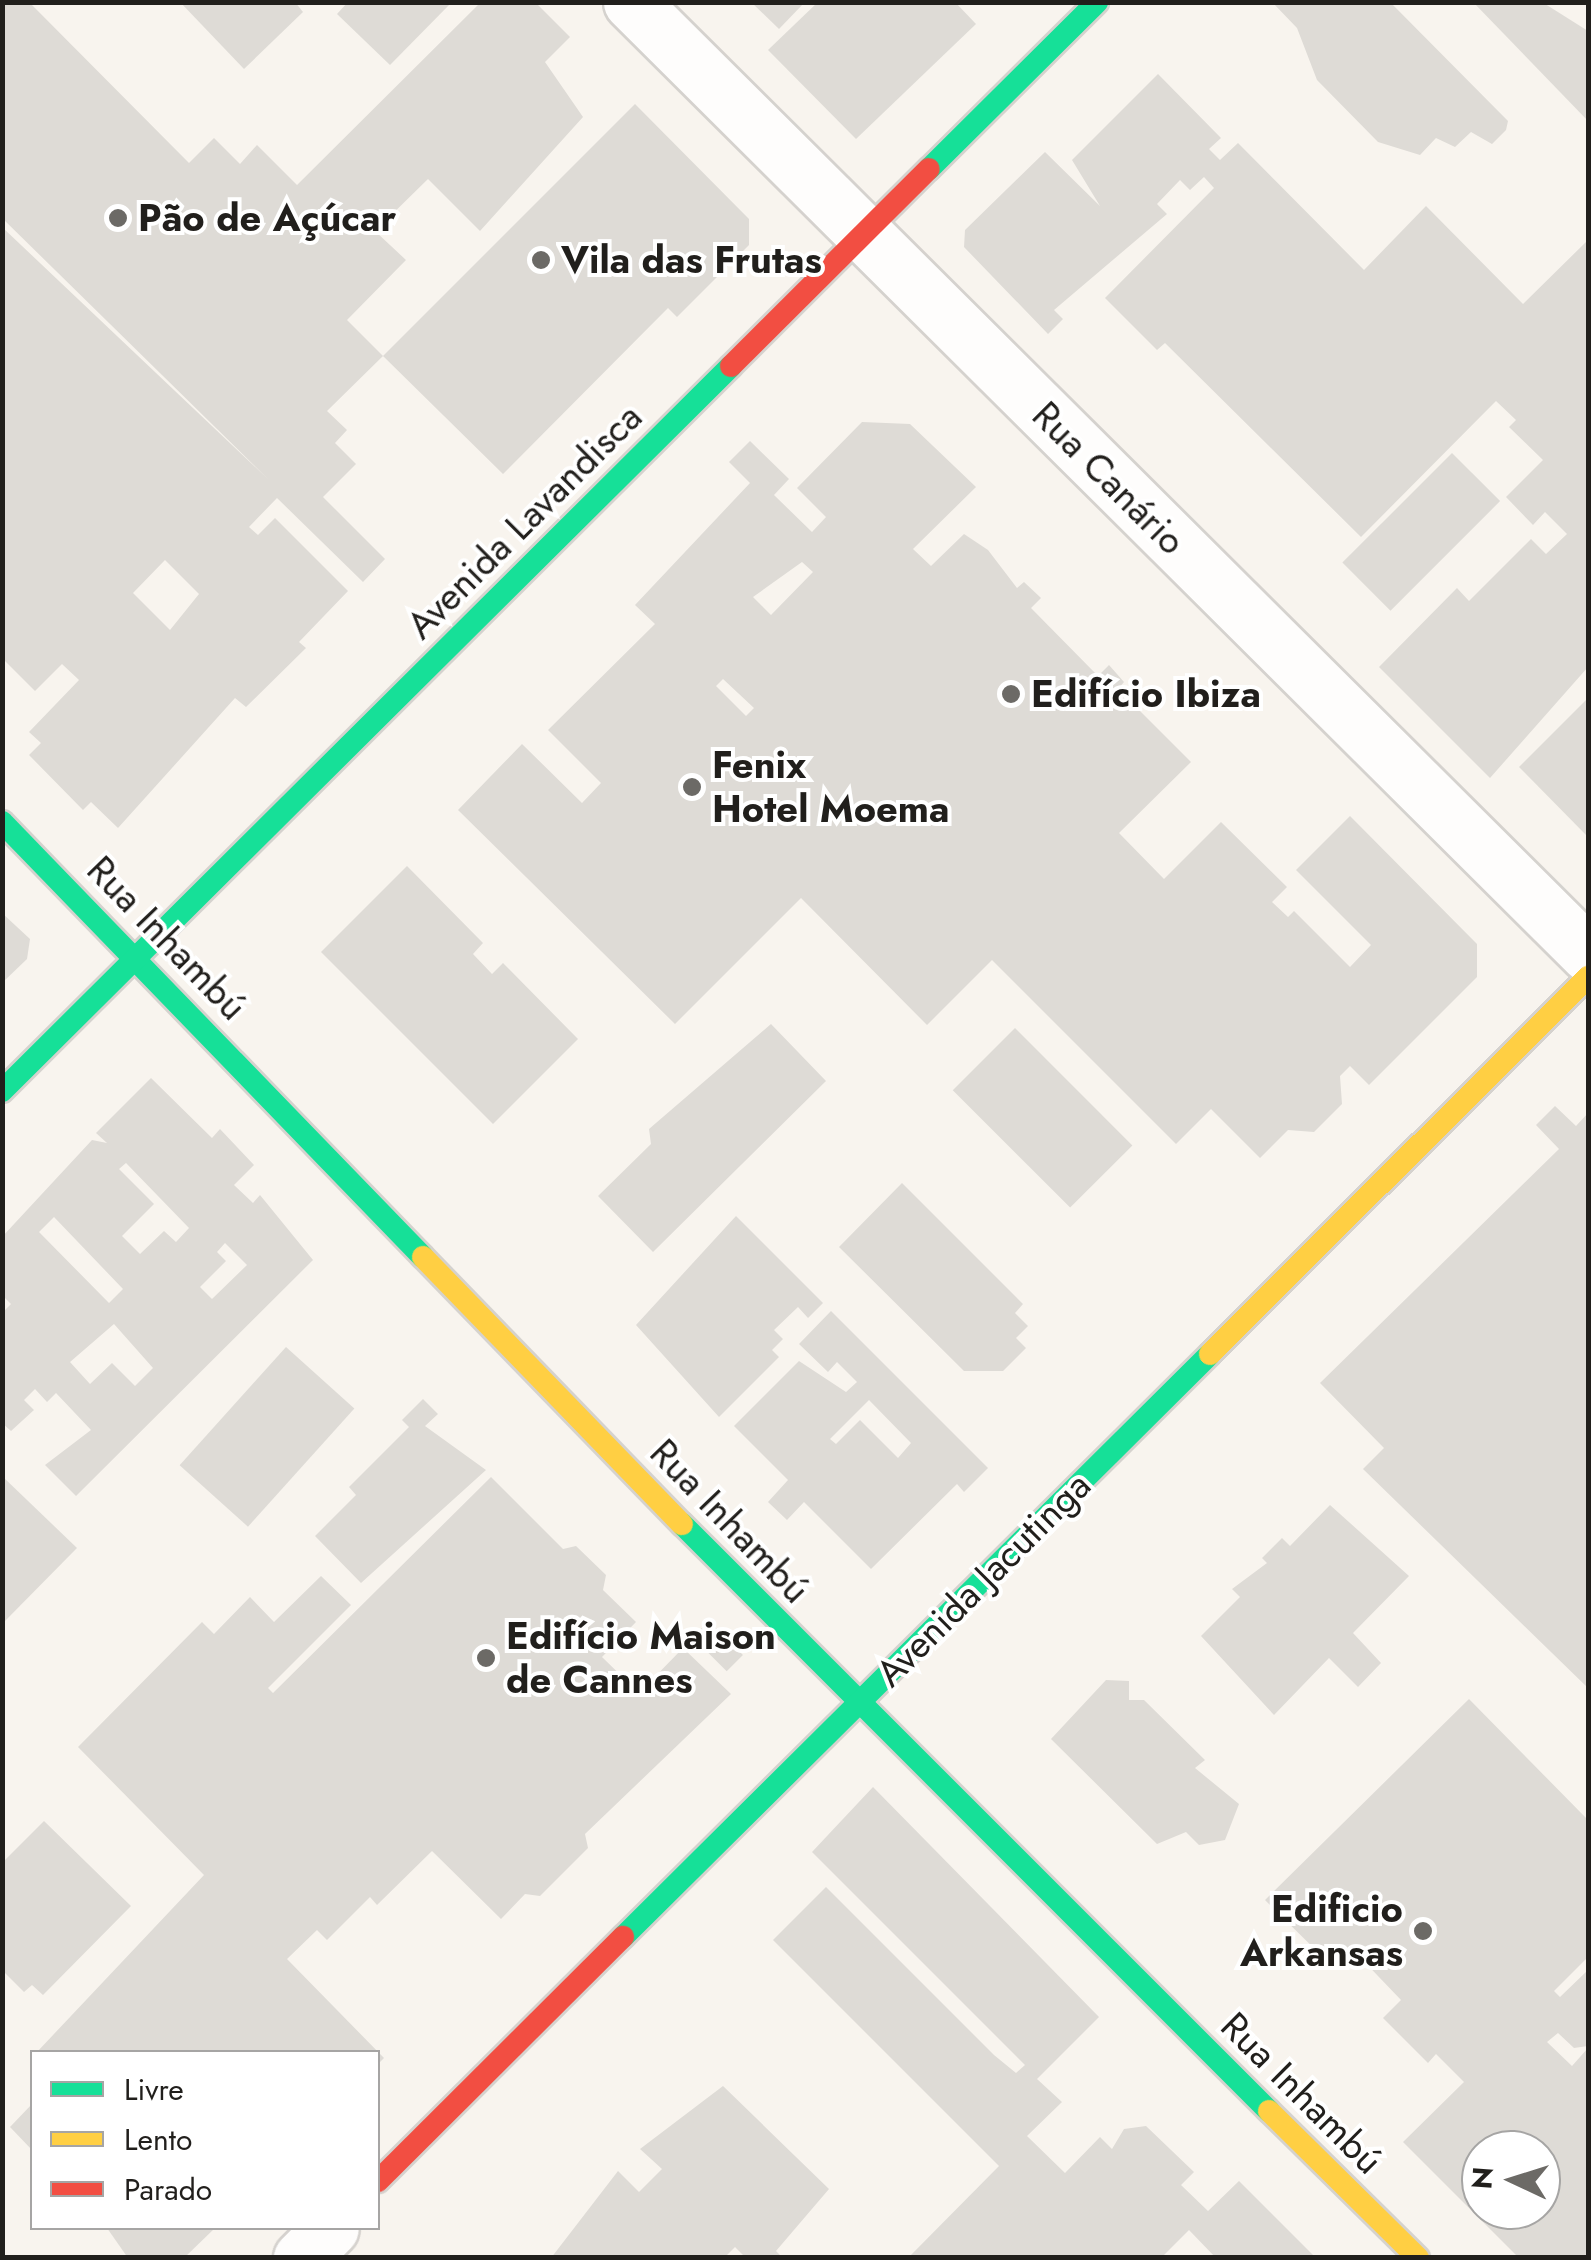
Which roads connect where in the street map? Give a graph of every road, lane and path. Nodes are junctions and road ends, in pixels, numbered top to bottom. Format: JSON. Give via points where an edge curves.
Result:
{"nodes":[{"id":1,"x":631,"y":2,"type":"edge"},
{"id":2,"x":1097,"y":2,"type":"edge"},
{"id":3,"x":862,"y":233,"type":"junction"},
{"id":4,"x":2,"y":822,"type":"edge"},
{"id":5,"x":1588,"y":954,"type":"edge"},
{"id":6,"x":137,"y":956,"type":"junction"},
{"id":7,"x":1588,"y":976,"type":"edge"},
{"id":8,"x":2,"y":1091,"type":"edge"},
{"id":9,"x":857,"y":1704,"type":"junction"},
{"id":10,"x":380,"y":2179,"type":"edge"},
{"id":11,"x":329,"y":2230,"type":"edge"},
{"id":12,"x":301,"y":2258,"type":"edge"},
{"id":13,"x":1418,"y":2258,"type":"edge"}],
"edges":[{"from":1,"to":3,"type":"street","name":"Rua Canário"},
{"from":2,"to":3,"type":"street","name":"Avenida Lavandisca"},
{"from":3,"to":5,"type":"street","name":"Rua Canário"},
{"from":3,"to":6,"type":"street","name":"Avenida Lavandisca"},
{"from":4,"to":6,"type":"street","name":"Rua Inhambú"},
{"from":6,"to":8,"type":"street","name":"Avenida Lavandisca"},
{"from":6,"to":9,"type":"street","name":"Rua Inhambú"},
{"from":7,"to":9,"type":"street","name":"Avenida Jacutinga"},
{"from":9,"to":10,"type":"street","name":"Avenida Jacutinga"},
{"from":9,"to":13,"type":"street","name":"Rua Inhambú"},
{"from":11,"to":12,"type":"street"}]}
